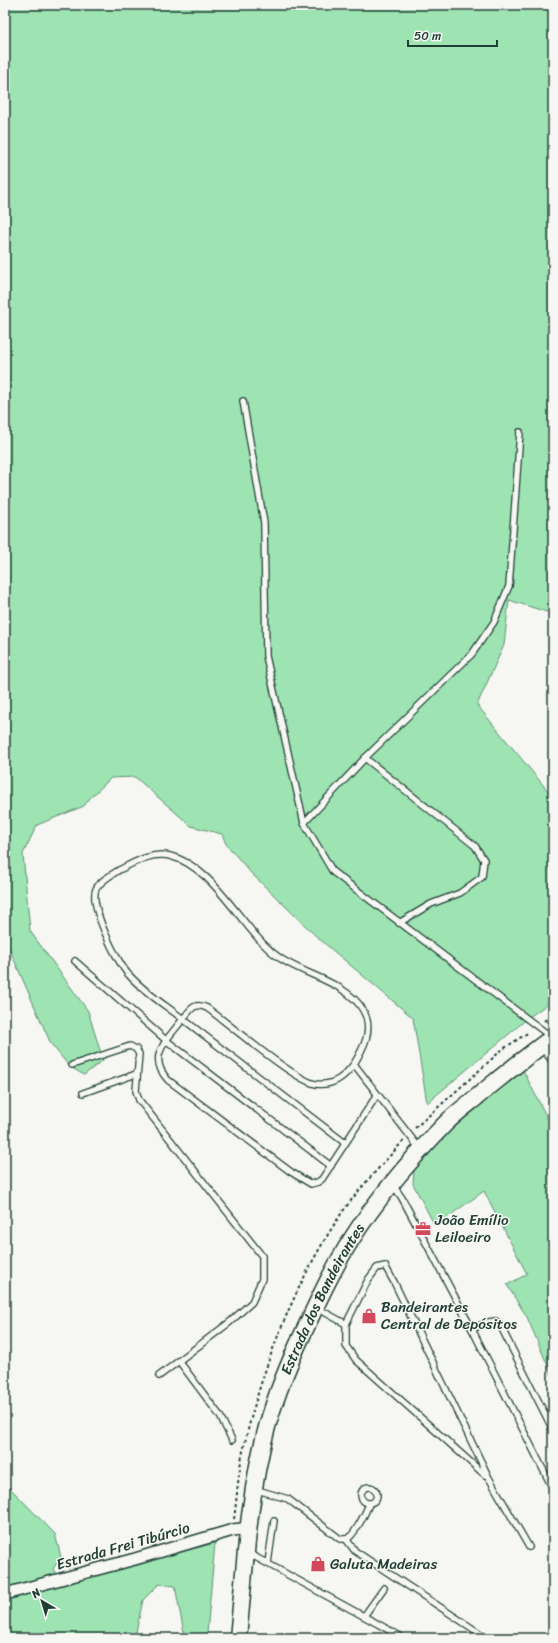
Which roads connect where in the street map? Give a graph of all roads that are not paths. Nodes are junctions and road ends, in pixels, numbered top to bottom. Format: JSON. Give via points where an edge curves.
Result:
{"nodes":[{"id":1,"x":243,"y":402,"type":"dead end"},
{"id":2,"x":520,"y":432,"type":"dead end"},
{"id":3,"x":365,"y":758,"type":"junction"},
{"id":4,"x":304,"y":823,"type":"junction"},
{"id":5,"x":399,"y":923,"type":"junction"},
{"id":6,"x":75,"y":961,"type":"dead end"},
{"id":7,"x":183,"y":1019,"type":"junction"},
{"id":8,"x":548,"y":1040,"type":"edge"},
{"id":9,"x":167,"y":1041,"type":"junction"},
{"id":10,"x":553,"y":1062,"type":"edge"},
{"id":11,"x":354,"y":1064,"type":"junction"},
{"id":12,"x":72,"y":1065,"type":"dead end"},
{"id":13,"x":136,"y":1074,"type":"junction"},
{"id":14,"x":84,"y":1093,"type":"dead end"},
{"id":15,"x":377,"y":1095,"type":"junction"},
{"id":16,"x":345,"y":1143,"type":"junction"},
{"id":17,"x":421,"y":1151,"type":"junction"},
{"id":18,"x":331,"y":1166,"type":"junction"},
{"id":19,"x":392,"y":1185,"type":"junction"},
{"id":20,"x":315,"y":1307,"type":"junction"},
{"id":21,"x":346,"y":1324,"type":"junction"},
{"id":22,"x":472,"y":1329,"type":"junction"},
{"id":23,"x":179,"y":1361,"type":"junction"},
{"id":24,"x":159,"y":1376,"type":"dead end"},
{"id":25,"x":553,"y":1430,"type":"edge"},
{"id":26,"x":232,"y":1440,"type":"dead end"},
{"id":27,"x":489,"y":1478,"type":"junction"},
{"id":28,"x":254,"y":1489,"type":"junction"},
{"id":29,"x":553,"y":1489,"type":"edge"},
{"id":30,"x":369,"y":1504,"type":"dead end"},
{"id":31,"x":274,"y":1521,"type":"dead end"},
{"id":32,"x":249,"y":1528,"type":"junction"},
{"id":33,"x":346,"y":1539,"type":"junction"},
{"id":34,"x":528,"y":1546,"type":"dead end"},
{"id":35,"x":246,"y":1552,"type":"junction"},
{"id":36,"x":268,"y":1564,"type":"junction"},
{"id":37,"x":384,"y":1588,"type":"dead end"},
{"id":38,"x":5,"y":1594,"type":"edge"},
{"id":39,"x":364,"y":1616,"type":"junction"},
{"id":40,"x":400,"y":1636,"type":"dead end"},
{"id":41,"x":238,"y":1638,"type":"edge"},
{"id":42,"x":487,"y":1638,"type":"edge"}],
"edges":[{"from":1,"to":4,"type":"lane","via":[[264,523],[266,656]]},
{"from":2,"to":3,"type":"lane","via":[[509,586],[494,622],[472,654]]},
{"from":3,"to":4,"type":"lane"},
{"from":3,"to":5,"type":"lane","via":[[475,846],[484,860],[482,877],[466,889],[431,904]]},
{"from":4,"to":5,"type":"lane","via":[[333,872]]},
{"from":5,"to":8,"type":"lane"},
{"from":6,"to":9,"type":"lane"},
{"from":7,"to":9,"type":"lane"},
{"from":7,"to":11,"type":"lane","via":[[194,1006],[207,1008],[286,1068],[315,1084],[336,1081]]},
{"from":7,"to":11,"type":"lane","via":[[129,976],[110,944],[97,908],[95,891],[99,884],[133,862],[152,855],[179,859],[198,870],[278,957],[330,983],[363,1009],[368,1020],[368,1034]]},
{"from":7,"to":16,"type":"lane"},
{"from":8,"to":10,"type":"lane"},
{"from":8,"to":17,"type":"main road","name":"Estrada dos Bandeirantes","via":[[456,1115]]},
{"from":9,"to":18,"type":"lane"},
{"from":9,"to":18,"type":"lane","via":[[158,1059],[161,1072],[168,1080],[305,1182],[318,1182]]},
{"from":11,"to":15,"type":"lane"},
{"from":12,"to":13,"type":"lane","via":[[130,1046],[139,1054]]},
{"from":13,"to":14,"type":"lane"},
{"from":13,"to":23,"type":"lane","via":[[139,1100],[262,1256],[262,1279],[252,1302]]},
{"from":15,"to":16,"type":"lane"},
{"from":15,"to":17,"type":"lane"},
{"from":16,"to":18,"type":"lane"},
{"from":17,"to":19,"type":"main road","name":"Estrada dos Bandeirantes"},
{"from":19,"to":20,"type":"main road","name":"Estrada dos Bandeirantes","via":[[352,1239]]},
{"from":19,"to":22,"type":"lane","via":[[402,1198]]},
{"from":20,"to":21,"type":"lane"},
{"from":20,"to":28,"type":"main road","name":"Estrada dos Bandeirantes","via":[[279,1387],[266,1428]]},
{"from":21,"to":27,"type":"lane","via":[[346,1346],[356,1360]]},
{"from":21,"to":27,"type":"lane","via":[[368,1280],[377,1268],[385,1266]]},
{"from":22,"to":25,"type":"lane","via":[[488,1322],[499,1323]]},
{"from":22,"to":29,"type":"lane"},
{"from":23,"to":24,"type":"lane"},
{"from":23,"to":26,"type":"lane","via":[[220,1416]]},
{"from":27,"to":34,"type":"lane"},
{"from":28,"to":32,"type":"main road","name":"Estrada dos Bandeirantes"},
{"from":28,"to":33,"type":"lane","via":[[288,1499],[335,1536]]},
{"from":30,"to":33,"type":"lane","via":[[352,1535]]},
{"from":31,"to":36,"type":"lane"},
{"from":32,"to":35,"type":"main road","name":"Estrada dos Bandeirantes"},
{"from":32,"to":38,"type":"street","name":"Estrada Frei Tibúrcio","via":[[233,1530]]},
{"from":33,"to":42,"type":"lane","via":[[355,1551]]},
{"from":35,"to":36,"type":"lane"},
{"from":35,"to":41,"type":"main road","name":"Estrada dos Bandeirantes"},
{"from":36,"to":39,"type":"lane"},
{"from":37,"to":39,"type":"lane"},
{"from":39,"to":40,"type":"lane"}]}
